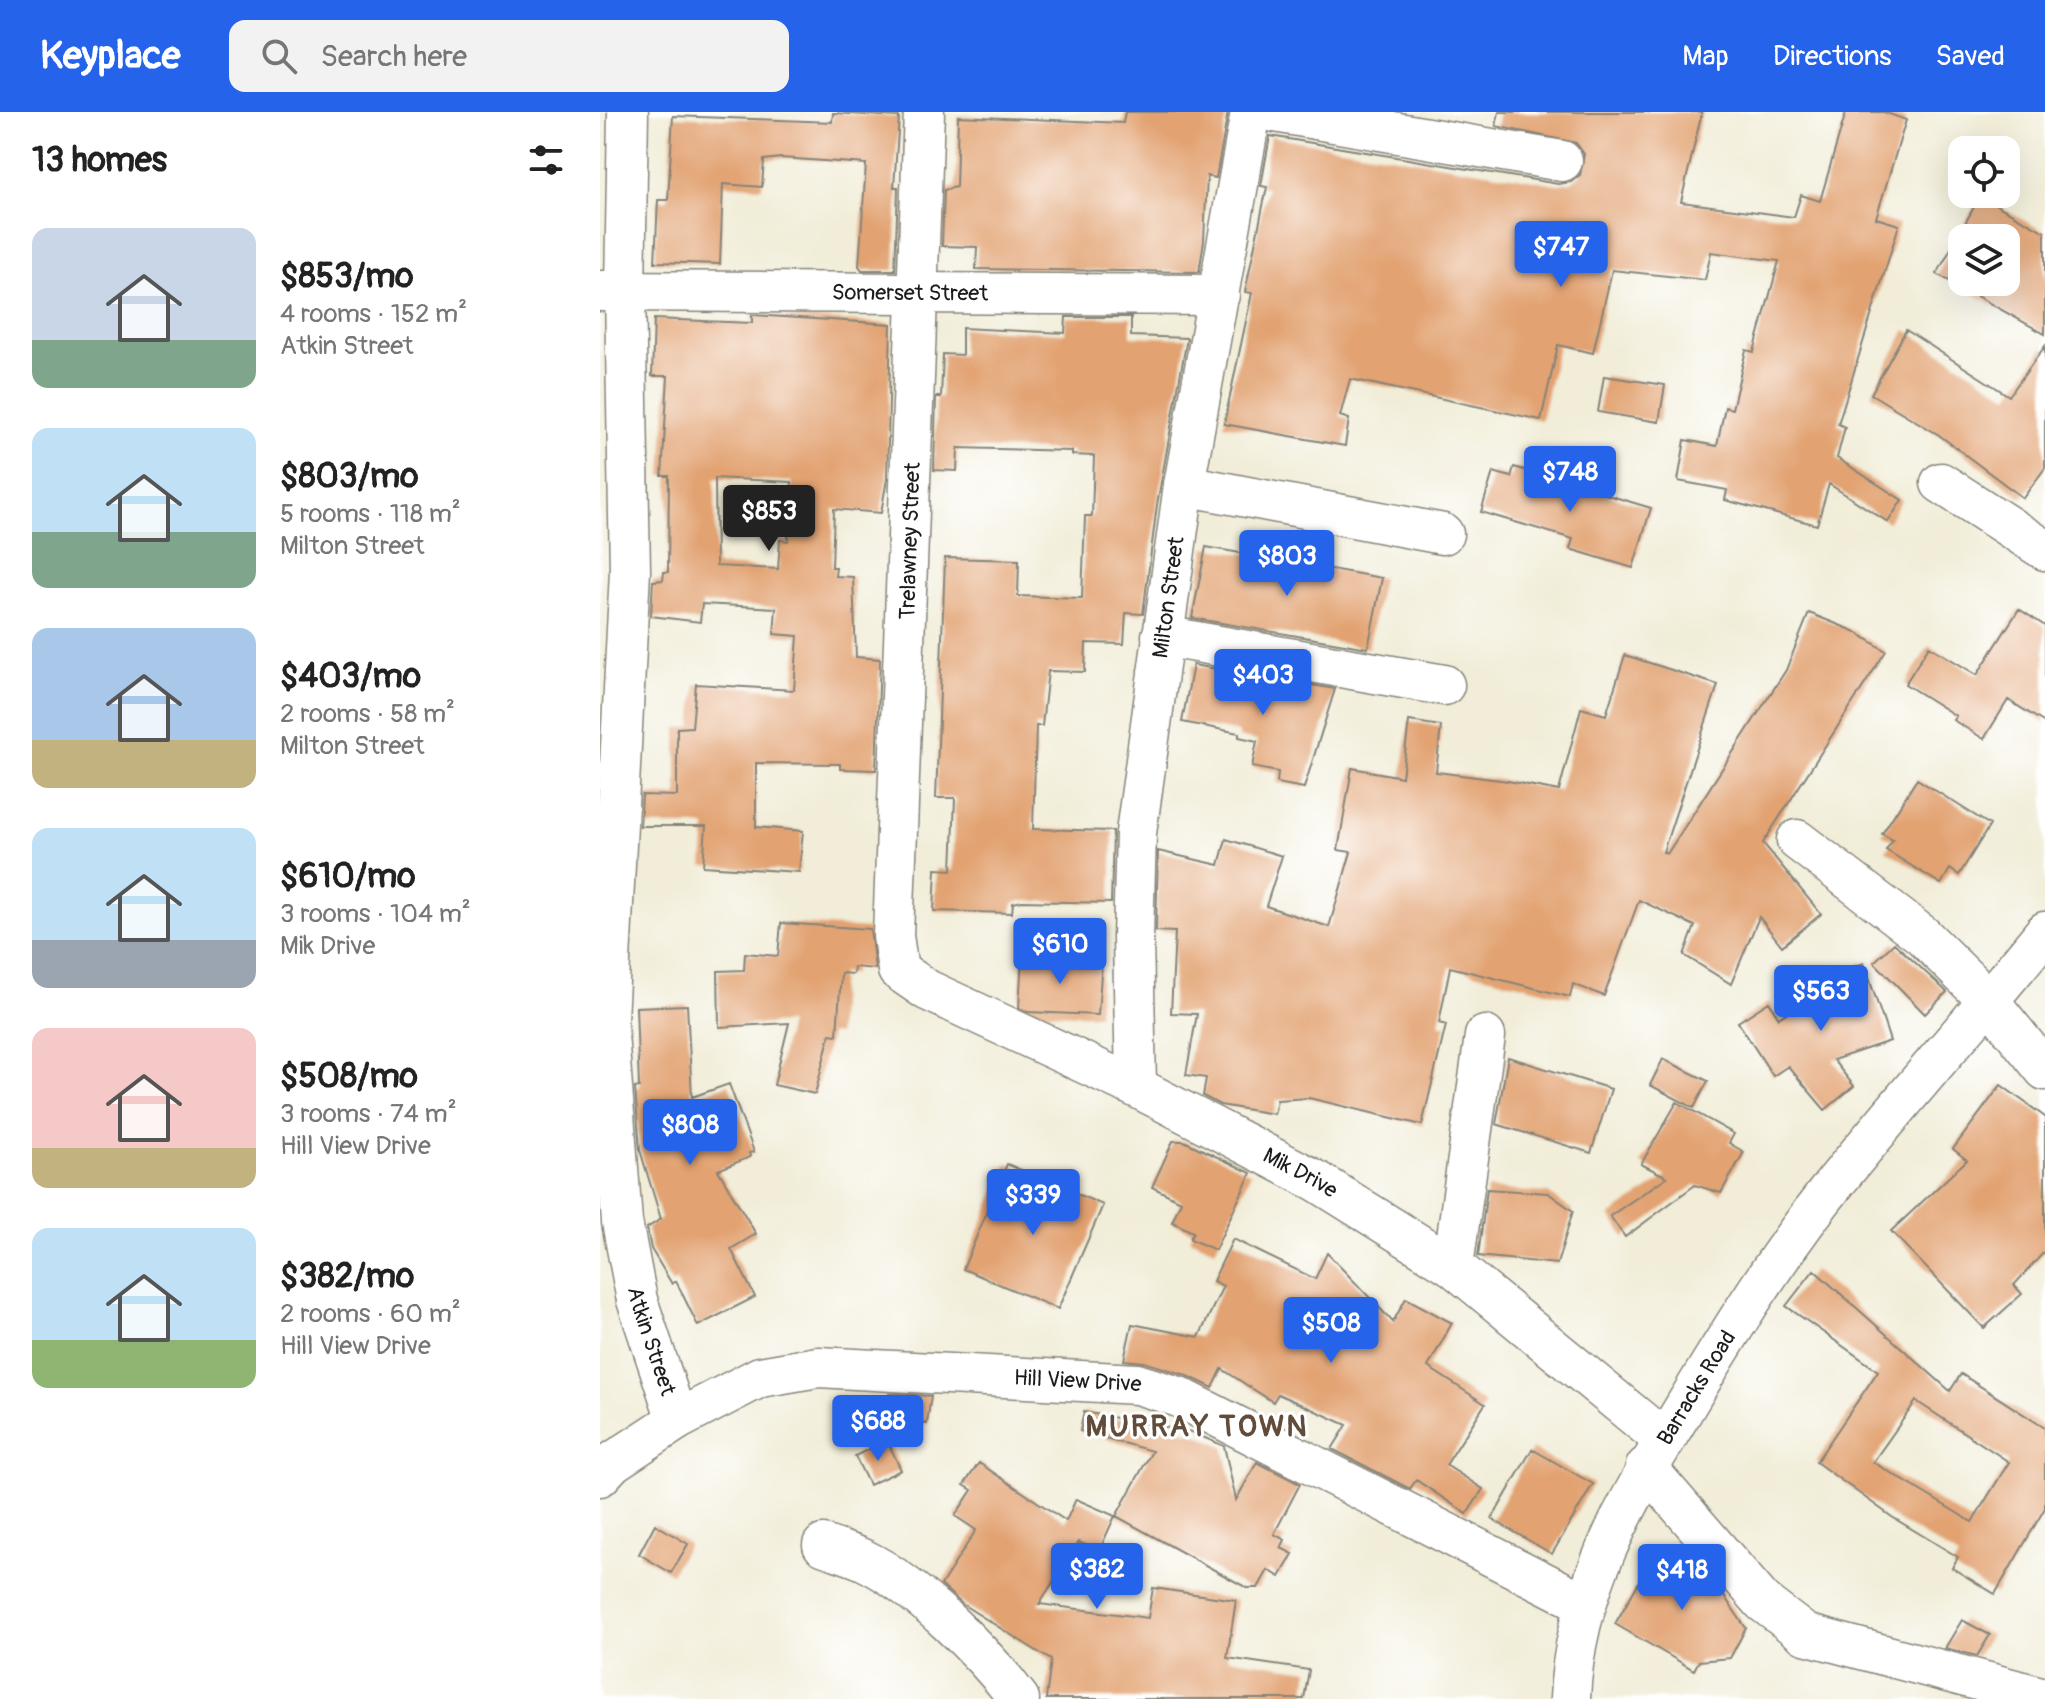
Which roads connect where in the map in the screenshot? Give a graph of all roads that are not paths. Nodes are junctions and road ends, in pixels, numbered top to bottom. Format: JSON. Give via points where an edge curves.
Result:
{"nodes":[{"id":1,"x":628,"y":112,"type":"edge"},
{"id":2,"x":924,"y":112,"type":"edge"},
{"id":3,"x":1251,"y":112,"type":"edge"},
{"id":4,"x":1275,"y":112,"type":"edge"},
{"id":5,"x":1562,"y":161,"type":"dead end"},
{"id":6,"x":613,"y":290,"type":"edge"},
{"id":7,"x":920,"y":291,"type":"junction"},
{"id":8,"x":1219,"y":295,"type":"junction"},
{"id":9,"x":1941,"y":483,"type":"dead end"},
{"id":10,"x":1184,"y":485,"type":"junction"},
{"id":11,"x":1443,"y":534,"type":"dead end"},
{"id":12,"x":2045,"y":550,"type":"edge"},
{"id":13,"x":1162,"y":636,"type":"junction"},
{"id":14,"x":1444,"y":685,"type":"dead end"},
{"id":15,"x":1797,"y":840,"type":"dead end"},
{"id":16,"x":2045,"y":932,"type":"edge"},
{"id":17,"x":898,"y":970,"type":"joint"},
{"id":18,"x":1989,"y":1001,"type":"junction"},
{"id":19,"x":604,"y":1021,"type":"edge"},
{"id":20,"x":1485,"y":1036,"type":"dead end"},
{"id":21,"x":2045,"y":1070,"type":"edge"},
{"id":22,"x":1136,"y":1087,"type":"junction"},
{"id":23,"x":1453,"y":1266,"type":"junction"},
{"id":24,"x":677,"y":1420,"type":"junction"},
{"id":25,"x":1655,"y":1453,"type":"junction"},
{"id":26,"x":600,"y":1476,"type":"edge"},
{"id":27,"x":823,"y":1545,"type":"dead end"},
{"id":28,"x":1584,"y":1603,"type":"junction"},
{"id":29,"x":2045,"y":1698,"type":"edge"},
{"id":30,"x":1019,"y":1699,"type":"edge"},
{"id":31,"x":1570,"y":1699,"type":"edge"}],
"edges":[{"from":1,"to":6,"type":"street","name":"Atkin Street"},
{"from":2,"to":7,"type":"street","name":"Trelawney Street"},
{"from":3,"to":8,"type":"street","name":"Milton Street"},
{"from":4,"to":5,"type":"street"},
{"from":6,"to":7,"type":"street","name":"Somerset Street"},
{"from":6,"to":19,"type":"street","name":"Atkin Street","via":[[630,571]]},
{"from":7,"to":8,"type":"street","name":"Somerset Street"},
{"from":7,"to":17,"type":"street","name":"Trelawney Street","via":[[893,936]]},
{"from":8,"to":10,"type":"street","name":"Milton Street"},
{"from":9,"to":12,"type":"street"},
{"from":10,"to":11,"type":"street"},
{"from":10,"to":13,"type":"street","name":"Milton Street"},
{"from":13,"to":14,"type":"street"},
{"from":13,"to":22,"type":"street","name":"Milton Street","via":[[1136,833]]},
{"from":15,"to":18,"type":"street","via":[[1922,935]]},
{"from":16,"to":18,"type":"street","name":"Barracks Road"},
{"from":17,"to":22,"type":"street","name":"Mik Drive","via":[[927,990]]},
{"from":18,"to":21,"type":"street"},
{"from":18,"to":25,"type":"street","name":"Barracks Road","via":[[1829,1192],[1746,1304]]},
{"from":19,"to":24,"type":"street","name":"Atkin Street","via":[[622,1222],[637,1300]]},
{"from":20,"to":23,"type":"street"},
{"from":22,"to":23,"type":"street","name":"Mik Drive","via":[[1304,1174]]},
{"from":23,"to":25,"type":"street","name":"Mik Drive"},
{"from":24,"to":26,"type":"street","name":"Hill View Drive"},
{"from":24,"to":28,"type":"street","name":"Hill View Drive","via":[[760,1377],[818,1367],[1137,1384],[1179,1397]]},
{"from":25,"to":28,"type":"street","via":[[1605,1546]]},
{"from":25,"to":29,"type":"street","name":"Barracks Road","via":[[1763,1602],[1805,1634]]},
{"from":27,"to":30,"type":"street","via":[[895,1579],[996,1668]]},
{"from":28,"to":31,"type":"street"}]}
